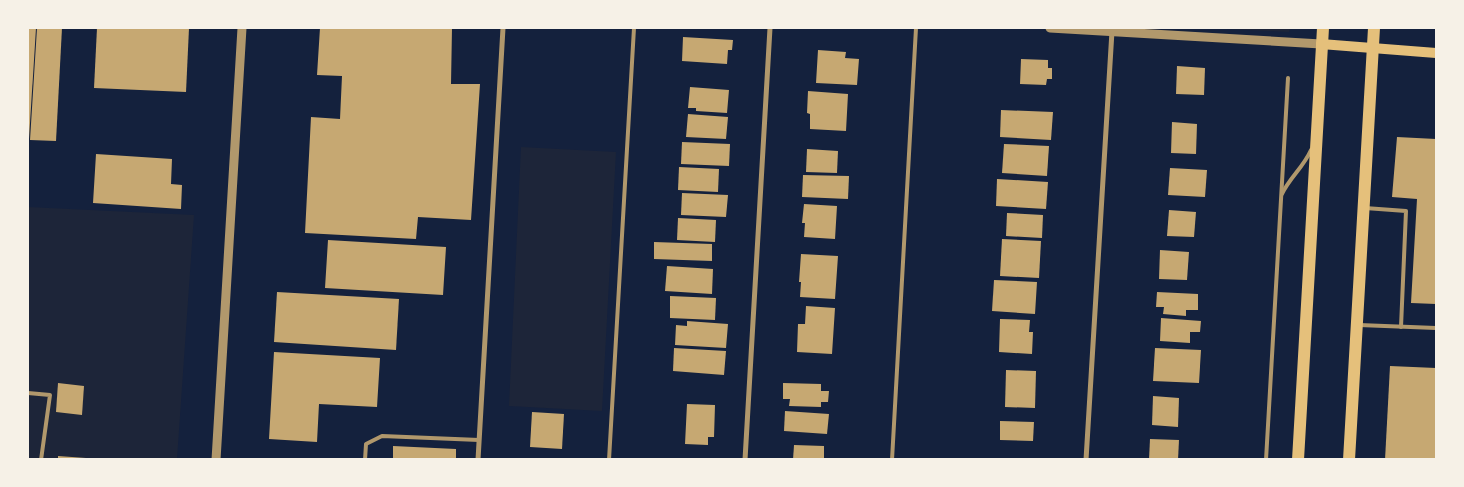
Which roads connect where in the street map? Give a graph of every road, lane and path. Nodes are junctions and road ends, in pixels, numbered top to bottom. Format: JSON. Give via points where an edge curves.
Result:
{"nodes":[{"id":1,"x":242,"y":28,"type":"edge"},
{"id":2,"x":503,"y":28,"type":"edge"},
{"id":3,"x":634,"y":28,"type":"edge"},
{"id":4,"x":770,"y":28,"type":"edge"},
{"id":5,"x":916,"y":28,"type":"edge"},
{"id":6,"x":1050,"y":28,"type":"edge"},
{"id":7,"x":1323,"y":28,"type":"edge"},
{"id":8,"x":1374,"y":28,"type":"edge"},
{"id":9,"x":1112,"y":29,"type":"edge"},
{"id":10,"x":1321,"y":44,"type":"junction"},
{"id":11,"x":1372,"y":49,"type":"junction"},
{"id":12,"x":1436,"y":53,"type":"edge"},
{"id":13,"x":1288,"y":78,"type":"dead end"},
{"id":14,"x":1316,"y":139,"type":"junction"},
{"id":15,"x":1281,"y":196,"type":"junction"},
{"id":16,"x":1363,"y":208,"type":"junction"},
{"id":17,"x":1357,"y":325,"type":"junction"},
{"id":18,"x":1401,"y":327,"type":"junction"},
{"id":19,"x":1436,"y":328,"type":"edge"},
{"id":20,"x":28,"y":393,"type":"edge"},
{"id":21,"x":480,"y":440,"type":"junction"},
{"id":22,"x":41,"y":460,"type":"edge"},
{"id":23,"x":216,"y":460,"type":"edge"},
{"id":24,"x":365,"y":460,"type":"edge"},
{"id":25,"x":478,"y":460,"type":"edge"},
{"id":26,"x":609,"y":460,"type":"edge"},
{"id":27,"x":745,"y":460,"type":"edge"},
{"id":28,"x":892,"y":460,"type":"edge"},
{"id":29,"x":1086,"y":460,"type":"edge"},
{"id":30,"x":1266,"y":460,"type":"edge"},
{"id":31,"x":1298,"y":460,"type":"edge"},
{"id":32,"x":1349,"y":460,"type":"edge"}],
"edges":[{"from":1,"to":23,"type":"street"},
{"from":2,"to":21,"type":"street"},
{"from":3,"to":26,"type":"lane"},
{"from":4,"to":27,"type":"street"},
{"from":5,"to":28,"type":"lane"},
{"from":6,"to":9,"type":"street"},
{"from":7,"to":10,"type":"main road"},
{"from":8,"to":11,"type":"main road"},
{"from":9,"to":10,"type":"street"},
{"from":9,"to":29,"type":"street"},
{"from":10,"to":11,"type":"main road"},
{"from":10,"to":14,"type":"main road"},
{"from":11,"to":12,"type":"main road"},
{"from":11,"to":16,"type":"main road"},
{"from":13,"to":15,"type":"lane"},
{"from":14,"to":15,"type":"lane","via":[[1304,164]]},
{"from":14,"to":31,"type":"main road"},
{"from":15,"to":30,"type":"lane"},
{"from":16,"to":17,"type":"main road"},
{"from":16,"to":18,"type":"lane","via":[[1406,211]]},
{"from":17,"to":18,"type":"lane"},
{"from":17,"to":32,"type":"main road"},
{"from":18,"to":19,"type":"lane"},
{"from":20,"to":22,"type":"lane","via":[[50,395]]},
{"from":21,"to":24,"type":"lane","via":[[382,436],[366,444]]},
{"from":21,"to":25,"type":"street"}]}
